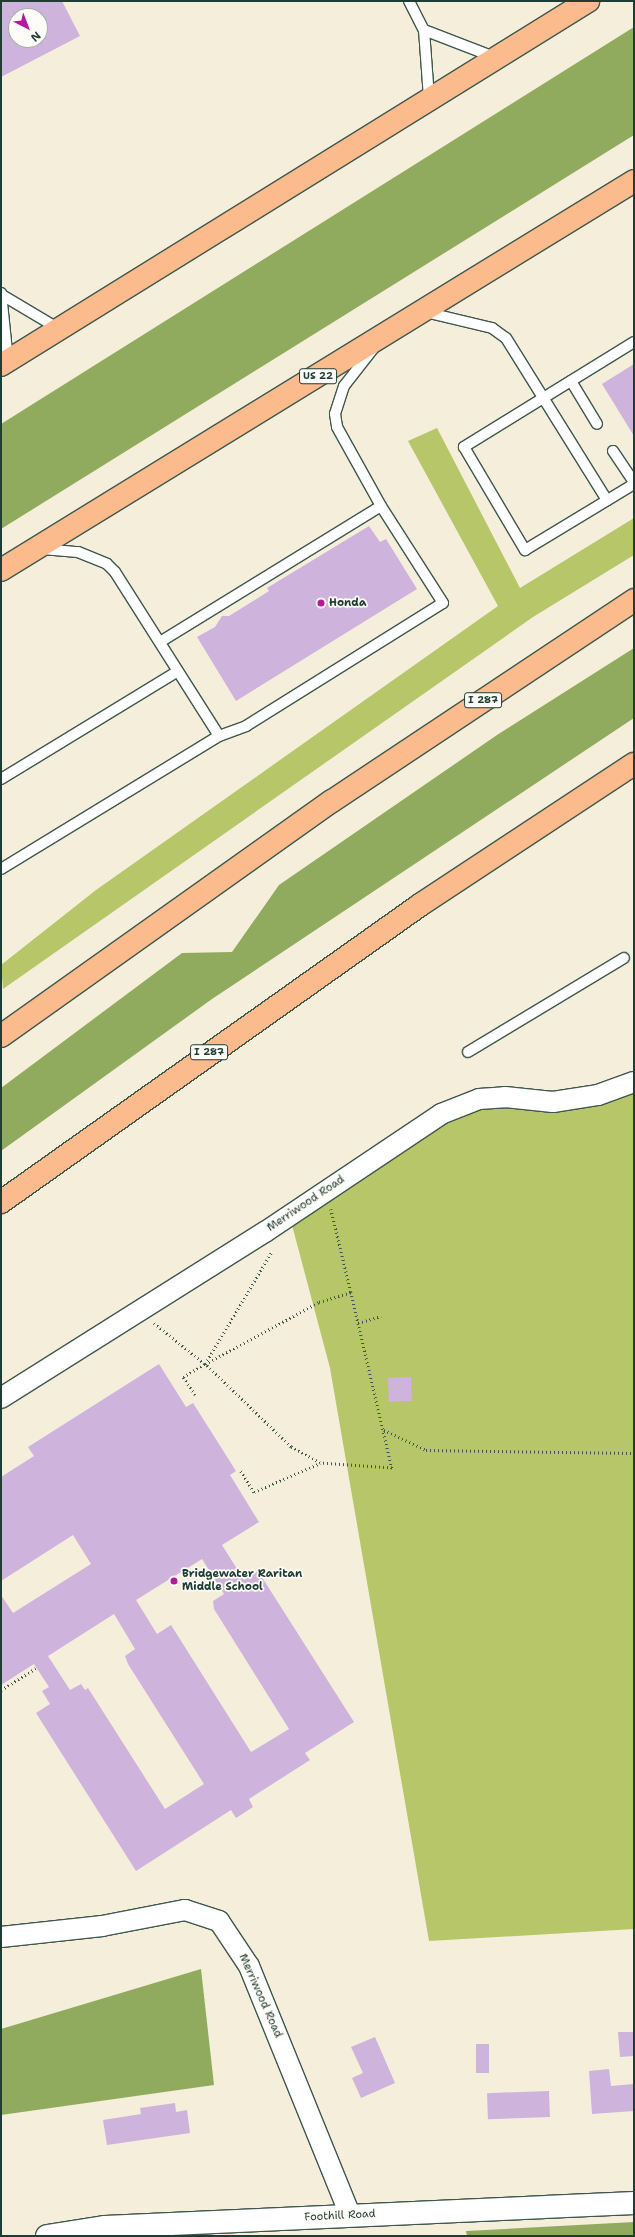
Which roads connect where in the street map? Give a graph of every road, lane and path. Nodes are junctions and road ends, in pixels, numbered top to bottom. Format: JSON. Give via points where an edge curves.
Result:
{"nodes":[{"id":1,"x":409,"y":1,"type":"edge"},
{"id":2,"x":588,"y":1,"type":"edge"},
{"id":3,"x":424,"y":30,"type":"junction"},
{"id":4,"x":494,"y":57,"type":"junction"},
{"id":5,"x":429,"y":98,"type":"junction"},
{"id":6,"x":634,"y":181,"type":"edge"},
{"id":7,"x":2,"y":294,"type":"edge"},
{"id":8,"x":421,"y":311,"type":"junction"},
{"id":9,"x":59,"y":329,"type":"junction"},
{"id":10,"x":383,"y":336,"type":"junction"},
{"id":11,"x":634,"y":342,"type":"edge"},
{"id":12,"x":5,"y":363,"type":"edge"},
{"id":13,"x":571,"y":381,"type":"junction"},
{"id":14,"x":545,"y":396,"type":"junction"},
{"id":15,"x":597,"y":424,"type":"dead end"},
{"id":16,"x":613,"y":451,"type":"dead end"},
{"id":17,"x":634,"y":483,"type":"edge"},
{"id":18,"x":607,"y":500,"type":"junction"},
{"id":19,"x":381,"y":506,"type":"junction"},
{"id":20,"x":37,"y":548,"type":"junction"},
{"id":21,"x":1,"y":570,"type":"edge"},
{"id":22,"x":634,"y":600,"type":"edge"},
{"id":23,"x":160,"y":642,"type":"junction"},
{"id":24,"x":178,"y":671,"type":"junction"},
{"id":25,"x":219,"y":736,"type":"junction"},
{"id":26,"x":634,"y":764,"type":"edge"},
{"id":27,"x":1,"y":779,"type":"edge"},
{"id":28,"x":1,"y":869,"type":"edge"},
{"id":29,"x":624,"y":958,"type":"dead end"},
{"id":30,"x":1,"y":1036,"type":"edge"},
{"id":31,"x":468,"y":1052,"type":"dead end"},
{"id":32,"x":634,"y":1082,"type":"edge"},
{"id":33,"x":1,"y":1202,"type":"edge"},
{"id":34,"x":324,"y":1209,"type":"dead end"},
{"id":35,"x":276,"y":1244,"type":"dead end"},
{"id":36,"x":351,"y":1292,"type":"junction"},
{"id":37,"x":381,"y":1316,"type":"dead end"},
{"id":38,"x":150,"y":1320,"type":"dead end"},
{"id":39,"x":358,"y":1323,"type":"junction"},
{"id":40,"x":205,"y":1364,"type":"junction"},
{"id":41,"x":195,"y":1395,"type":"dead end"},
{"id":42,"x":1,"y":1398,"type":"edge"},
{"id":43,"x":384,"y":1430,"type":"junction"},
{"id":44,"x":634,"y":1453,"type":"edge"},
{"id":45,"x":320,"y":1463,"type":"junction"},
{"id":46,"x":241,"y":1471,"type":"dead end"},
{"id":47,"x":36,"y":1668,"type":"dead end"},
{"id":48,"x":1,"y":1690,"type":"edge"},
{"id":49,"x":1,"y":1937,"type":"edge"},
{"id":50,"x":634,"y":2203,"type":"edge"},
{"id":51,"x":350,"y":2215,"type":"junction"},
{"id":52,"x":47,"y":2236,"type":"edge"}],
"edges":[{"from":1,"to":3,"type":"lane"},
{"from":2,"to":4,"type":"highway"},
{"from":3,"to":4,"type":"lane"},
{"from":3,"to":5,"type":"lane"},
{"from":4,"to":5,"type":"highway"},
{"from":5,"to":9,"type":"highway"},
{"from":6,"to":8,"type":"highway","number":"US 22"},
{"from":7,"to":9,"type":"lane"},
{"from":7,"to":12,"type":"lane"},
{"from":8,"to":10,"type":"highway","number":"US 22"},
{"from":8,"to":14,"type":"lane","via":[[492,328],[506,338]]},
{"from":9,"to":12,"type":"highway"},
{"from":10,"to":19,"type":"lane","via":[[344,386],[335,414],[337,427]]},
{"from":10,"to":20,"type":"highway","number":"US 22"},
{"from":11,"to":13,"type":"lane"},
{"from":13,"to":14,"type":"lane"},
{"from":13,"to":15,"type":"lane"},
{"from":14,"to":18,"type":"lane"},
{"from":14,"to":18,"type":"lane","via":[[464,447],[525,550]]},
{"from":16,"to":17,"type":"lane"},
{"from":17,"to":18,"type":"lane"},
{"from":19,"to":23,"type":"lane"},
{"from":19,"to":25,"type":"lane","via":[[443,603],[246,726]]},
{"from":20,"to":21,"type":"highway","number":"US 22"},
{"from":20,"to":23,"type":"lane","via":[[78,552],[107,564]]},
{"from":22,"to":30,"type":"highway","number":"I 287","via":[[332,801]]},
{"from":23,"to":24,"type":"lane"},
{"from":24,"to":25,"type":"lane"},
{"from":24,"to":27,"type":"lane"},
{"from":25,"to":28,"type":"lane"},
{"from":26,"to":33,"type":"highway","number":"I 287","via":[[420,905]]},
{"from":29,"to":31,"type":"lane"},
{"from":32,"to":42,"type":"street","name":"Merriwood Road","via":[[598,1095],[552,1102],[505,1096],[479,1098],[442,1114],[265,1232]]},
{"from":34,"to":36,"type":"path","via":[[330,1205]]},
{"from":35,"to":40,"type":"path"},
{"from":36,"to":39,"type":"path"},
{"from":36,"to":40,"type":"path","via":[[319,1302]]},
{"from":37,"to":39,"type":"path"},
{"from":38,"to":40,"type":"path"},
{"from":39,"to":43,"type":"path"},
{"from":40,"to":41,"type":"path","via":[[183,1377]]},
{"from":40,"to":45,"type":"path","via":[[290,1447]]},
{"from":43,"to":44,"type":"path","via":[[426,1450]]},
{"from":43,"to":45,"type":"path","via":[[392,1468]]},
{"from":45,"to":46,"type":"path","via":[[254,1492]]},
{"from":47,"to":48,"type":"path"},
{"from":49,"to":51,"type":"street","name":"Merriwood Road","via":[[102,1926],[156,1913],[185,1910],[203,1913],[219,1921],[230,1933],[249,1966]]},
{"from":50,"to":51,"type":"street","name":"Foothill Road"},
{"from":51,"to":52,"type":"street","name":"Foothill Road","via":[[105,2227]]}]}
